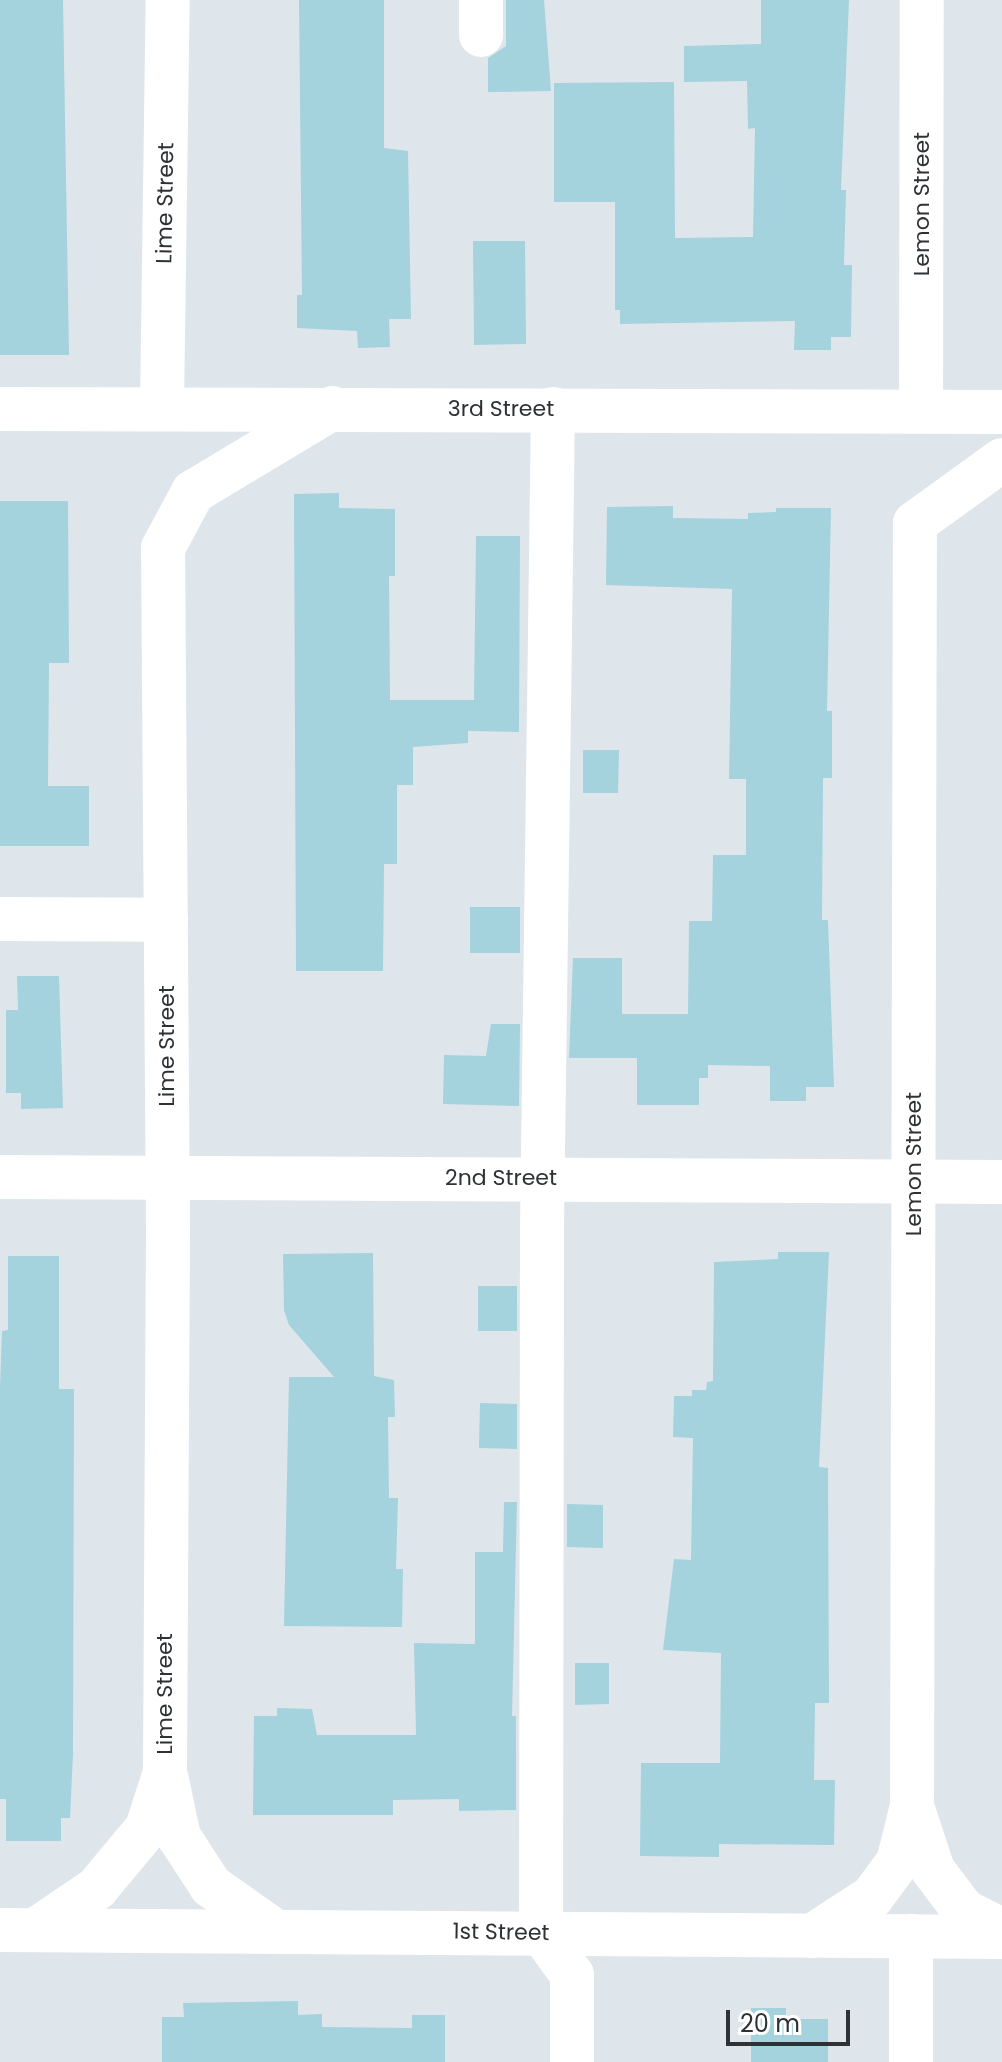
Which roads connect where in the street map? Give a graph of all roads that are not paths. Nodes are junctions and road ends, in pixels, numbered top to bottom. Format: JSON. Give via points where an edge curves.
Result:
{"nodes":[{"id":1,"x":168,"y":0,"type":"edge"},
{"id":2,"x":922,"y":0,"type":"edge"},
{"id":3,"x":162,"y":407,"type":"junction"},
{"id":4,"x":333,"y":408,"type":"junction"},
{"id":5,"x":0,"y":409,"type":"edge"},
{"id":6,"x":553,"y":409,"type":"junction"},
{"id":7,"x":921,"y":409,"type":"junction"},
{"id":8,"x":1002,"y":412,"type":"edge"},
{"id":9,"x":1002,"y":460,"type":"edge"},
{"id":10,"x":0,"y":919,"type":"edge"},
{"id":11,"x":166,"y":920,"type":"junction"},
{"id":12,"x":168,"y":1176,"type":"junction"},
{"id":13,"x":0,"y":1177,"type":"edge"},
{"id":14,"x":543,"y":1179,"type":"junction"},
{"id":15,"x":915,"y":1181,"type":"junction"},
{"id":16,"x":1002,"y":1182,"type":"edge"},
{"id":17,"x":165,"y":1771,"type":"junction"},
{"id":18,"x":912,"y":1806,"type":"junction"},
{"id":19,"x":18,"y":1929,"type":"edge"},
{"id":20,"x":272,"y":1929,"type":"junction"},
{"id":21,"x":1002,"y":1930,"type":"edge"},
{"id":22,"x":541,"y":1932,"type":"junction"},
{"id":23,"x":812,"y":1936,"type":"junction"},
{"id":24,"x":911,"y":1936,"type":"junction"},
{"id":25,"x":1002,"y":1937,"type":"edge"},
{"id":26,"x":572,"y":2062,"type":"edge"},
{"id":27,"x":911,"y":2062,"type":"edge"}],
"edges":[{"from":1,"to":3,"type":"street","name":"Lime Street"},
{"from":2,"to":7,"type":"street","name":"Lemon Street"},
{"from":3,"to":4,"type":"street","name":"3rd Street"},
{"from":3,"to":5,"type":"street","name":"3rd Street"},
{"from":4,"to":6,"type":"street","name":"3rd Street"},
{"from":4,"to":11,"type":"street","name":"Lime Street","via":[[193,492],[163,548]]},
{"from":6,"to":7,"type":"street","name":"3rd Street"},
{"from":6,"to":14,"type":"street"},
{"from":7,"to":8,"type":"street","name":"3rd Street"},
{"from":9,"to":15,"type":"street","name":"Lemon Street","via":[[915,523]]},
{"from":10,"to":11,"type":"street"},
{"from":11,"to":12,"type":"street","name":"Lime Street"},
{"from":12,"to":13,"type":"street","name":"2nd Street"},
{"from":12,"to":14,"type":"street","name":"2nd Street"},
{"from":12,"to":17,"type":"street","name":"Lime Street"},
{"from":14,"to":15,"type":"street","name":"2nd Street"},
{"from":14,"to":22,"type":"street"},
{"from":15,"to":16,"type":"street","name":"2nd Street"},
{"from":15,"to":18,"type":"street","name":"Lemon Street"},
{"from":17,"to":19,"type":"street","via":[[147,1828],[97,1888]]},
{"from":17,"to":20,"type":"street","via":[[179,1837],[211,1886]]},
{"from":18,"to":21,"type":"street","via":[[933,1870],[964,1911]]},
{"from":18,"to":23,"type":"street","via":[[898,1862],[872,1897]]},
{"from":19,"to":20,"type":"street","name":"1st Street"},
{"from":20,"to":22,"type":"street","name":"1st Street"},
{"from":22,"to":23,"type":"street","name":"1st Street"},
{"from":22,"to":26,"type":"street","via":[[572,1975]]},
{"from":23,"to":24,"type":"street","name":"1st Street"},
{"from":24,"to":25,"type":"street","name":"1st Street"},
{"from":24,"to":27,"type":"street"}]}
